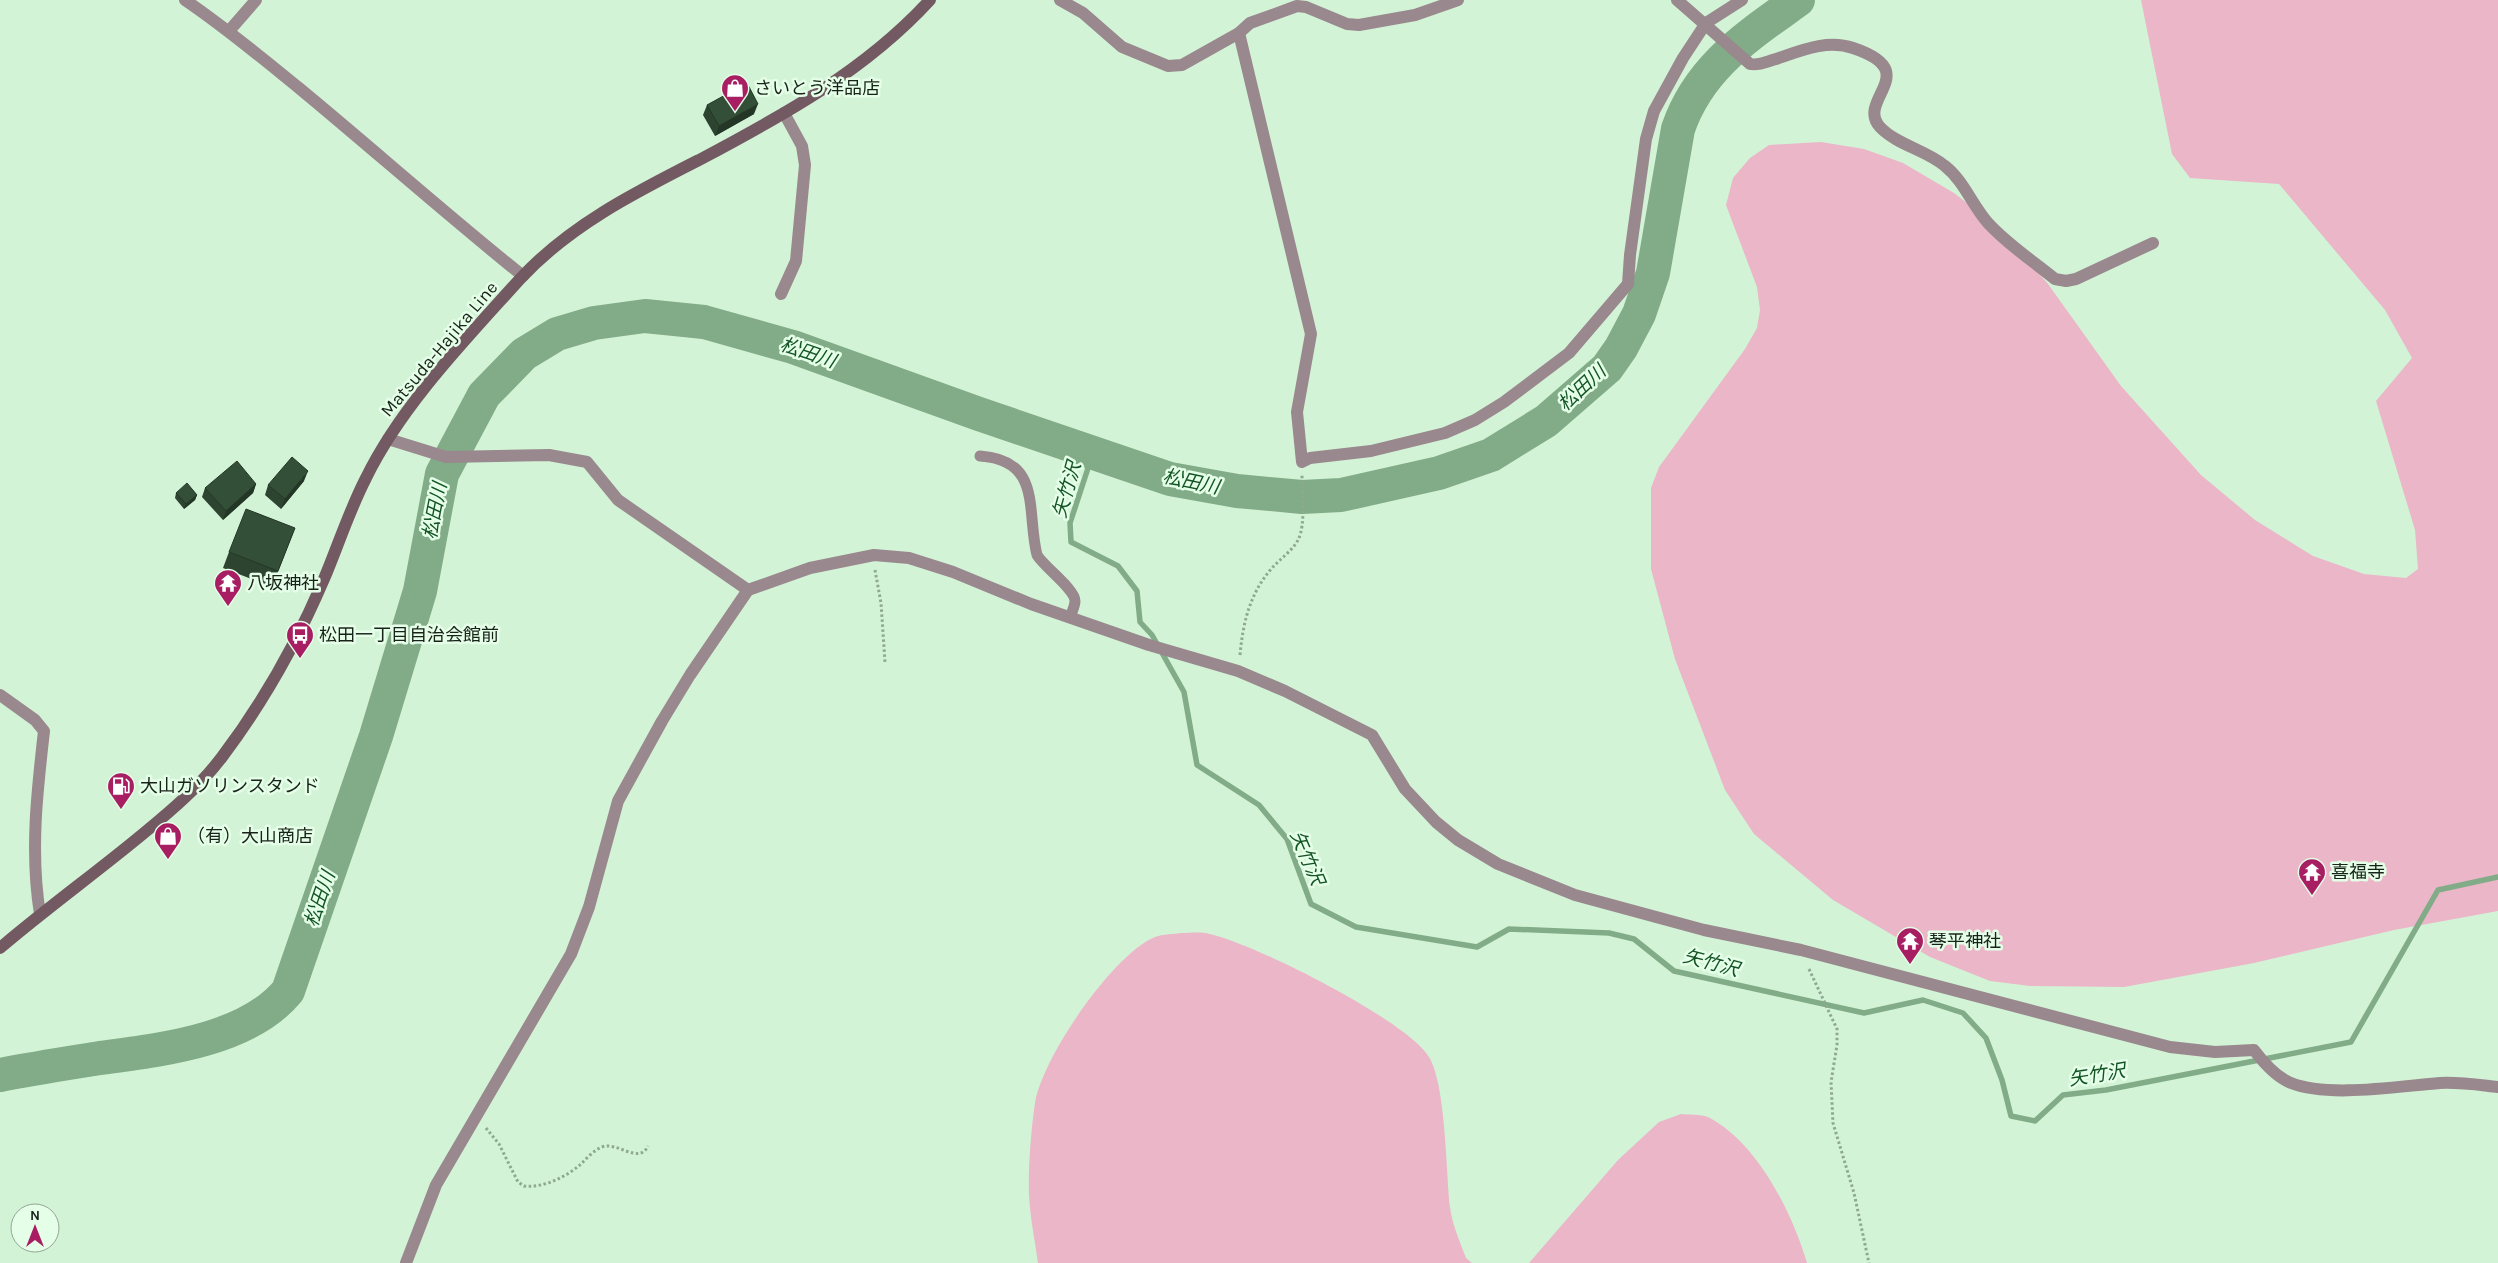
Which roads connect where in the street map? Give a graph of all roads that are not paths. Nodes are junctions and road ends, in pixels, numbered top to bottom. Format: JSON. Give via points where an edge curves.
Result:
{"nodes":[{"id":1,"x":185,"y":0,"type":"edge"},
{"id":2,"x":256,"y":0,"type":"edge"},
{"id":3,"x":930,"y":0,"type":"edge"},
{"id":4,"x":1060,"y":0,"type":"edge"},
{"id":5,"x":1458,"y":0,"type":"edge"},
{"id":6,"x":1677,"y":0,"type":"edge"},
{"id":7,"x":1742,"y":0,"type":"edge"},
{"id":8,"x":1708,"y":25,"type":"junction"},
{"id":9,"x":229,"y":31,"type":"junction"},
{"id":10,"x":1239,"y":33,"type":"junction"},
{"id":11,"x":784,"y":113,"type":"junction"},
{"id":12,"x":2154,"y":243,"type":"dead end"},
{"id":13,"x":523,"y":276,"type":"junction"},
{"id":14,"x":781,"y":294,"type":"dead end"},
{"id":15,"x":388,"y":439,"type":"junction"},
{"id":16,"x":980,"y":456,"type":"dead end"},
{"id":17,"x":748,"y":590,"type":"junction"},
{"id":18,"x":1070,"y":617,"type":"junction"},
{"id":19,"x":0,"y":695,"type":"edge"},
{"id":20,"x":40,"y":914,"type":"junction"},
{"id":21,"x":0,"y":948,"type":"edge"},
{"id":22,"x":2498,"y":1087,"type":"edge"},
{"id":23,"x":406,"y":1263,"type":"edge"}],
"edges":[{"from":1,"to":9,"type":"street"},
{"from":2,"to":9,"type":"street"},
{"from":3,"to":11,"type":"main road","name":"Matsuda-Hajika Line","via":[[866,59],[836,82]]},
{"from":4,"to":10,"type":"street","via":[[1083,13],[1122,47],[1168,66],[1182,65]]},
{"from":5,"to":10,"type":"street","via":[[1415,15],[1359,25],[1297,6],[1250,23]]},
{"from":6,"to":8,"type":"street"},
{"from":7,"to":8,"type":"street"},
{"from":8,"to":10,"type":"street","via":[[1683,58],[1651,118],[1628,284],[1569,353],[1504,402],[1445,433],[1371,451],[1310,458],[1302,462],[1298,412],[1311,334]]},
{"from":8,"to":12,"type":"street","via":[[1753,65],[1800,50],[1843,44],[1886,66],[1888,75],[1876,106],[1875,118],[1879,126],[1944,165],[1988,222],[2055,279],[2076,279]]},
{"from":9,"to":13,"type":"street"},
{"from":11,"to":13,"type":"main road","name":"Matsuda-Hajika Line","via":[[606,210],[571,233]]},
{"from":11,"to":14,"type":"street","via":[[802,146],[806,165],[796,261]]},
{"from":13,"to":15,"type":"main road","name":"Matsuda-Hajika Line","via":[[412,404]]},
{"from":15,"to":17,"type":"street","via":[[446,457],[549,455],[587,462],[618,500]]},
{"from":15,"to":20,"type":"main road","name":"Matsuda-Hajika Line","via":[[365,479],[290,650],[258,707],[220,760],[178,804],[112,860]]},
{"from":16,"to":18,"type":"lane","via":[[1013,465],[1023,478],[1030,495],[1037,554],[1072,593],[1075,601]]},
{"from":17,"to":18,"type":"street","via":[[810,568],[871,555],[909,558]]},
{"from":17,"to":23,"type":"street","via":[[690,675],[618,801],[589,907],[571,954],[436,1185]]},
{"from":18,"to":22,"type":"street","via":[[1149,645],[1238,670],[1372,734],[1405,789],[1458,840],[1498,864],[1574,895],[1704,930],[1800,950],[2170,1047],[2215,1052],[2254,1050],[2264,1064],[2290,1082],[2309,1087],[2360,1089],[2443,1083]]},
{"from":19,"to":20,"type":"street","via":[[35,720],[44,731],[34,820],[36,892]]},
{"from":20,"to":21,"type":"main road","name":"Matsuda-Hajika Line"}]}
